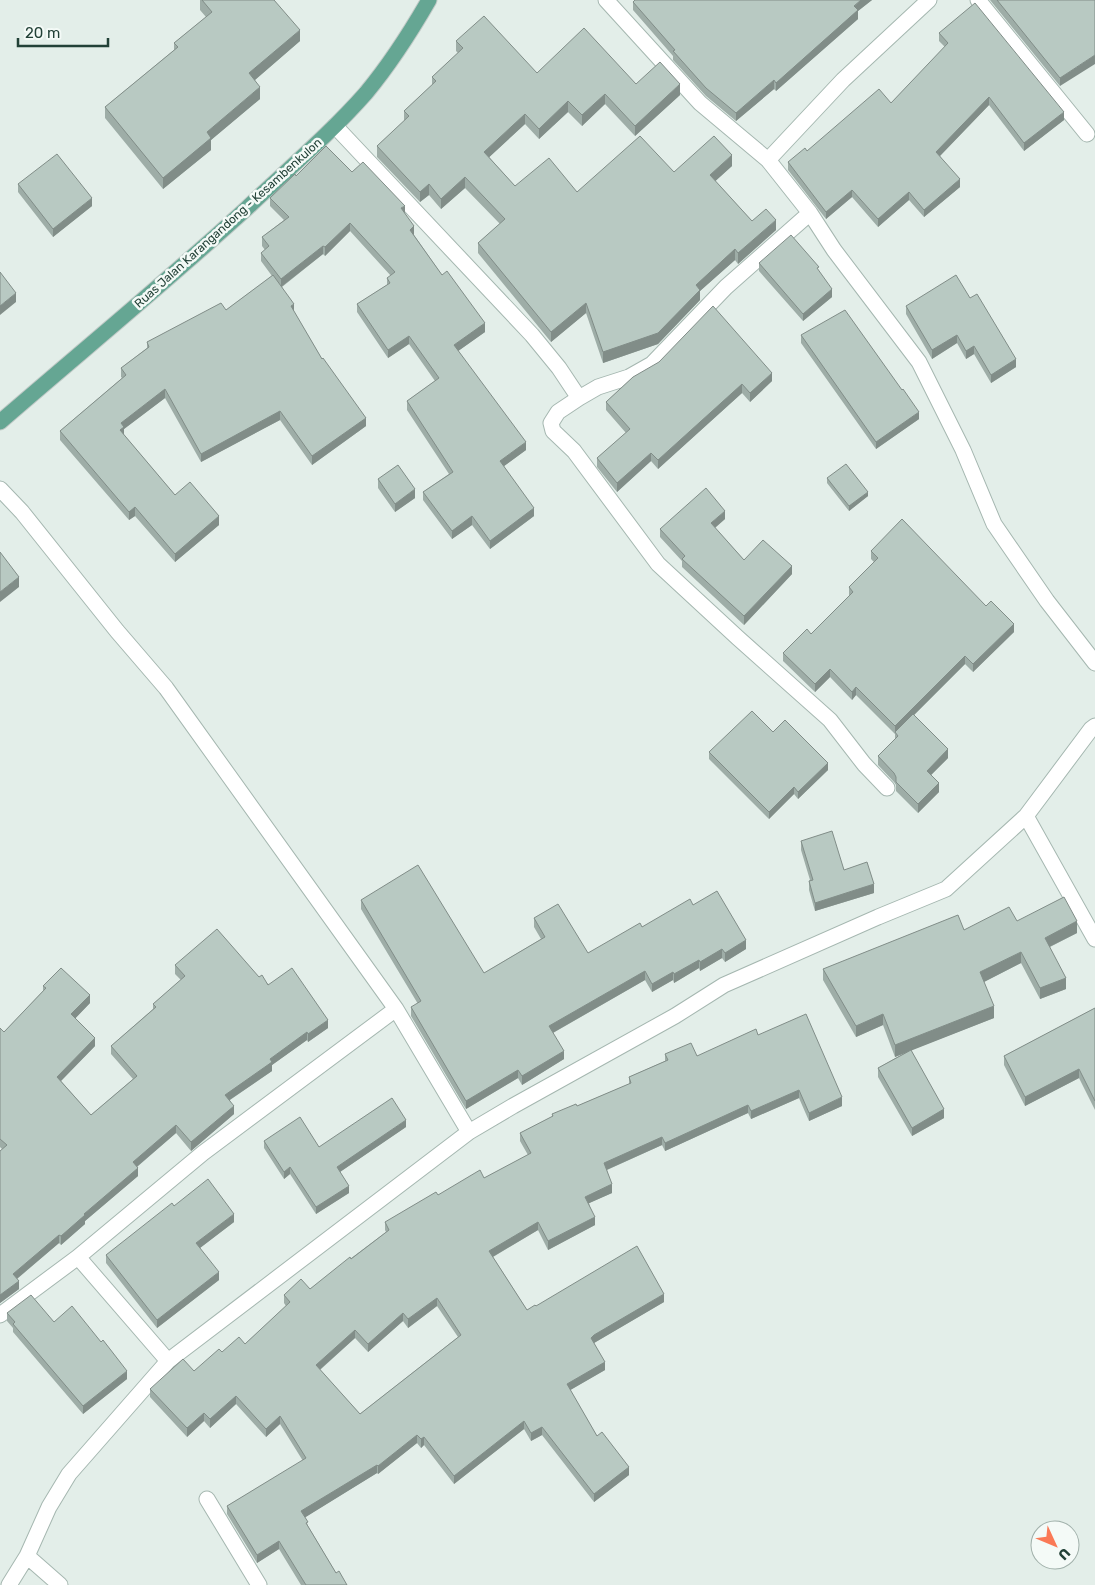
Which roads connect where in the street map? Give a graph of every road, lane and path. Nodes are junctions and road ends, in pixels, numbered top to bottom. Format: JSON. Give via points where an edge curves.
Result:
{"nodes":[{"id":1,"x":430,"y":0,"type":"edge"},
{"id":2,"x":606,"y":0,"type":"edge"},
{"id":3,"x":929,"y":0,"type":"edge"},
{"id":4,"x":978,"y":0,"type":"edge"},
{"id":5,"x":335,"y":126,"type":"junction"},
{"id":6,"x":1087,"y":134,"type":"dead end"},
{"id":7,"x":768,"y":160,"type":"junction"},
{"id":8,"x":810,"y":213,"type":"junction"},
{"id":9,"x":579,"y":398,"type":"junction"},
{"id":10,"x":0,"y":422,"type":"edge"},
{"id":11,"x":0,"y":488,"type":"edge"},
{"id":12,"x":1095,"y":663,"type":"edge"},
{"id":13,"x":1095,"y":726,"type":"edge"},
{"id":14,"x":887,"y":788,"type":"dead end"},
{"id":15,"x":1026,"y":816,"type":"junction"},
{"id":16,"x":1095,"y":939,"type":"edge"},
{"id":17,"x":396,"y":1008,"type":"junction"},
{"id":18,"x":470,"y":1132,"type":"junction"},
{"id":19,"x":78,"y":1257,"type":"junction"},
{"id":20,"x":0,"y":1315,"type":"edge"},
{"id":21,"x":168,"y":1361,"type":"junction"},
{"id":22,"x":207,"y":1499,"type":"dead end"},
{"id":23,"x":27,"y":1556,"type":"junction"},
{"id":24,"x":9,"y":1585,"type":"edge"},
{"id":25,"x":60,"y":1585,"type":"edge"},
{"id":26,"x":259,"y":1585,"type":"edge"}],
"edges":[{"from":1,"to":5,"type":"main road","name":"Ruas Jalan Karangandong - Kesambenkulon","via":[[397,52],[366,93]]},
{"from":2,"to":7,"type":"street","via":[[700,102]]},
{"from":3,"to":7,"type":"street","via":[[843,80]]},
{"from":4,"to":6,"type":"street"},
{"from":5,"to":9,"type":"street","via":[[532,335]]},
{"from":5,"to":10,"type":"main road","name":"Ruas Jalan Karangandong - Kesambenkulon","via":[[187,262]]},
{"from":7,"to":8,"type":"street"},
{"from":8,"to":9,"type":"street","via":[[726,287],[652,364]]},
{"from":8,"to":12,"type":"street","via":[[919,362],[963,450],[994,524]]},
{"from":9,"to":14,"type":"street","via":[[558,412],[551,423],[554,431],[585,464],[658,564],[830,720]]},
{"from":11,"to":17,"type":"street","via":[[166,688]]},
{"from":13,"to":15,"type":"street"},
{"from":15,"to":16,"type":"street"},
{"from":15,"to":18,"type":"street","via":[[946,888],[724,985]]},
{"from":17,"to":18,"type":"street"},
{"from":17,"to":19,"type":"street","via":[[203,1153]]},
{"from":18,"to":21,"type":"street"},
{"from":19,"to":20,"type":"street"},
{"from":19,"to":21,"type":"street"},
{"from":21,"to":23,"type":"street","via":[[69,1474],[49,1507]]},
{"from":22,"to":26,"type":"street"},
{"from":23,"to":24,"type":"street"},
{"from":23,"to":25,"type":"street"}]}
